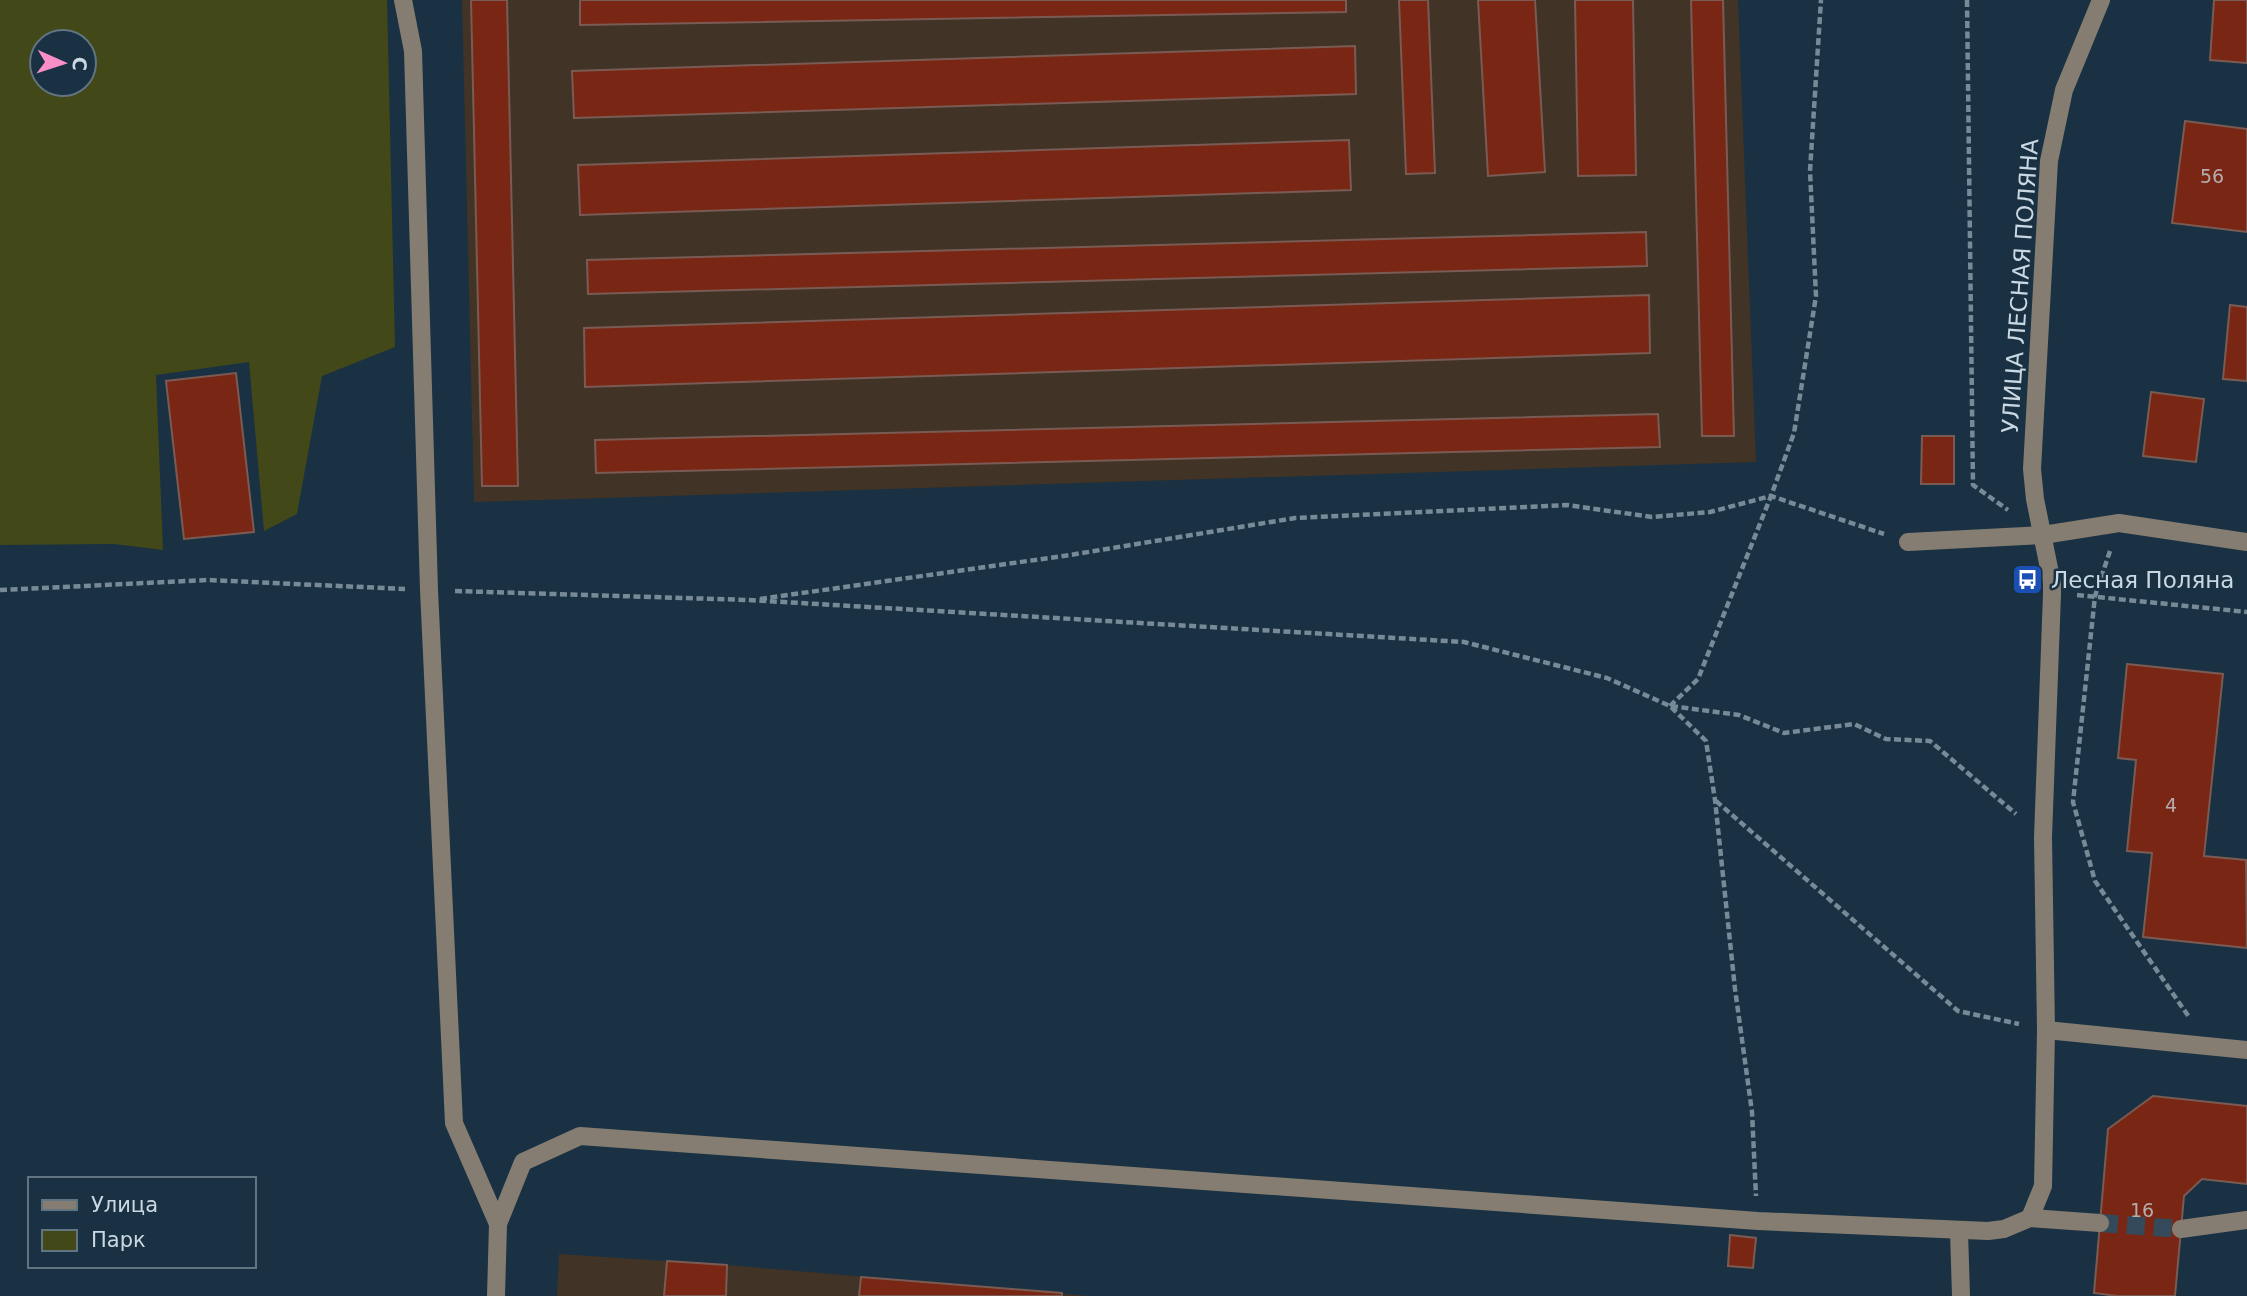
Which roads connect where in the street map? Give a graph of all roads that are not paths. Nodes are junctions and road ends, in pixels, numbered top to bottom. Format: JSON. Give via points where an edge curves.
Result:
{"nodes":[{"id":1,"x":403,"y":0,"type":"edge"},
{"id":2,"x":2101,"y":0,"type":"edge"},
{"id":3,"x":2043,"y":535,"type":"junction"},
{"id":4,"x":1908,"y":542,"type":"road end"},
{"id":5,"x":2247,"y":542,"type":"edge"},
{"id":6,"x":2046,"y":1030,"type":"junction"},
{"id":7,"x":2247,"y":1050,"type":"edge"},
{"id":8,"x":2030,"y":1218,"type":"junction"},
{"id":9,"x":2247,"y":1220,"type":"edge"},
{"id":10,"x":2100,"y":1223,"type":"tunnel mouth"},
{"id":11,"x":498,"y":1224,"type":"junction"},
{"id":12,"x":2181,"y":1229,"type":"tunnel mouth"},
{"id":13,"x":1959,"y":1231,"type":"junction"},
{"id":14,"x":496,"y":1296,"type":"edge"},
{"id":15,"x":1961,"y":1296,"type":"edge"}],
"edges":[{"from":1,"to":11,"type":"street","via":[[413,51],[429,590],[454,1123]]},
{"from":2,"to":3,"type":"street","name":"УЛИЦА ЛЕСНАЯ ПОЛЯНА","via":[[2064,90],[2049,161],[2032,469]]},
{"from":3,"to":4,"type":"street"},
{"from":3,"to":5,"type":"street","via":[[2119,523]]},
{"from":3,"to":6,"type":"street","name":"УЛИЦА ЛЕСНАЯ ПОЛЯНА","via":[[2052,594],[2043,837]]},
{"from":6,"to":7,"type":"street"},
{"from":6,"to":8,"type":"street","name":"УЛИЦА ЛЕСНАЯ ПОЛЯНА","via":[[2043,1186]]},
{"from":8,"to":10,"type":"street"},
{"from":8,"to":13,"type":"street","via":[[2004,1229]]},
{"from":9,"to":12,"type":"street"},
{"from":11,"to":13,"type":"street","via":[[523,1162],[580,1136],[1758,1221]]},
{"from":11,"to":14,"type":"street"},
{"from":13,"to":15,"type":"street"}]}
